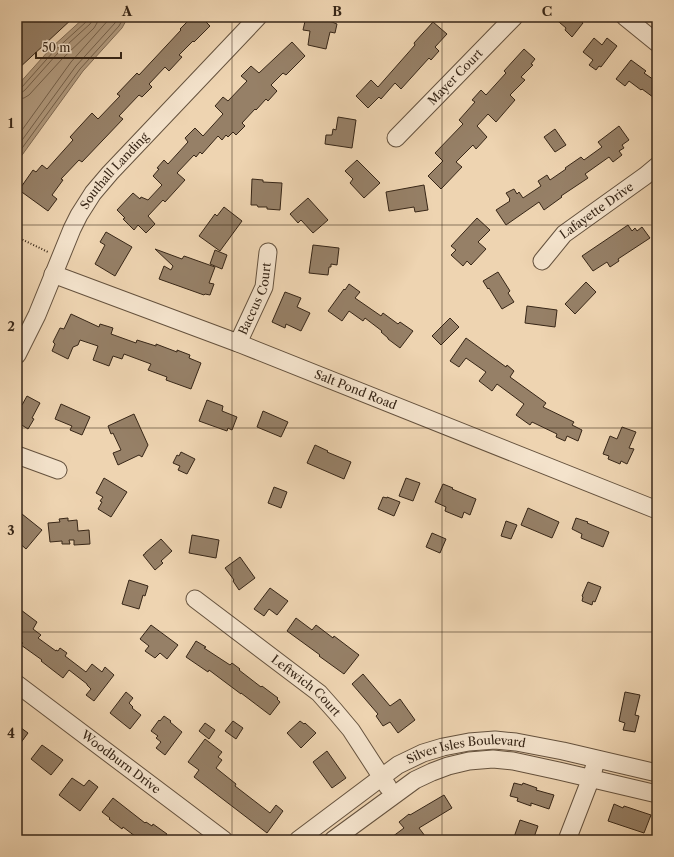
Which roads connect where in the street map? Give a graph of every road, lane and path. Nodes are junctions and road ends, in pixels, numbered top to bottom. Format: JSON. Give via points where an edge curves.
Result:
{"nodes":[{"id":1,"x":258,"y":17,"type":"edge"},
{"id":2,"x":514,"y":17,"type":"edge"},
{"id":3,"x":625,"y":17,"type":"edge"},
{"id":4,"x":657,"y":43,"type":"edge"},
{"id":5,"x":396,"y":138,"type":"dead end"},
{"id":6,"x":657,"y":166,"type":"edge"},
{"id":7,"x":17,"y":237,"type":"edge"},
{"id":8,"x":268,"y":252,"type":"dead end"},
{"id":9,"x":60,"y":258,"type":"junction"},
{"id":10,"x":542,"y":261,"type":"dead end"},
{"id":11,"x":53,"y":274,"type":"junction"},
{"id":12,"x":238,"y":343,"type":"junction"},
{"id":13,"x":17,"y":355,"type":"edge"},
{"id":14,"x":17,"y":455,"type":"edge"},
{"id":15,"x":58,"y":470,"type":"dead end"},
{"id":16,"x":657,"y":510,"type":"edge"},
{"id":17,"x":195,"y":599,"type":"dead end"},
{"id":18,"x":17,"y":684,"type":"edge"},
{"id":19,"x":596,"y":759,"type":"junction"},
{"id":20,"x":657,"y":773,"type":"edge"},
{"id":21,"x":381,"y":778,"type":"junction"},
{"id":22,"x":591,"y":778,"type":"junction"},
{"id":23,"x":657,"y":794,"type":"edge"},
{"id":24,"x":393,"y":796,"type":"junction"},
{"id":25,"x":224,"y":840,"type":"edge"},
{"id":26,"x":298,"y":840,"type":"edge"},
{"id":27,"x":333,"y":840,"type":"edge"},
{"id":28,"x":567,"y":840,"type":"edge"}],
"edges":[{"from":1,"to":9,"type":"street","name":"Southall Landing","via":[[93,193],[72,228]]},
{"from":2,"to":5,"type":"street","name":"Mayer Court"},
{"from":3,"to":4,"type":"street"},
{"from":6,"to":10,"type":"street","name":"Lafayette Drive","via":[[564,234]]},
{"from":7,"to":9,"type":"path"},
{"from":8,"to":12,"type":"street","name":"Baccus Court","via":[[264,287]]},
{"from":9,"to":11,"type":"street","name":"Southall Landing"},
{"from":11,"to":12,"type":"street","name":"Salt Pond Road"},
{"from":11,"to":13,"type":"street","name":"Southall Landing"},
{"from":12,"to":16,"type":"street","name":"Salt Pond Road"},
{"from":14,"to":15,"type":"street"},
{"from":17,"to":21,"type":"street","name":"Leftwich Court","via":[[319,693],[351,730]]},
{"from":18,"to":25,"type":"street","name":"Woodburn Drive"},
{"from":19,"to":20,"type":"street","name":"Silver Isles Boulevard"},
{"from":19,"to":21,"type":"street","name":"Silver Isles Boulevard","via":[[516,742],[469,742],[423,753],[398,765]]},
{"from":19,"to":22,"type":"street"},
{"from":21,"to":24,"type":"street","name":"Leftwich Court"},
{"from":21,"to":26,"type":"street","name":"Silver Isles Boulevard"},
{"from":22,"to":23,"type":"street","name":"Silver Isles Boulevard"},
{"from":22,"to":24,"type":"street","name":"Silver Isles Boulevard","via":[[513,761],[469,761],[432,772],[415,780]]},
{"from":22,"to":28,"type":"street"},
{"from":24,"to":27,"type":"street","name":"Silver Isles Boulevard"}]}
